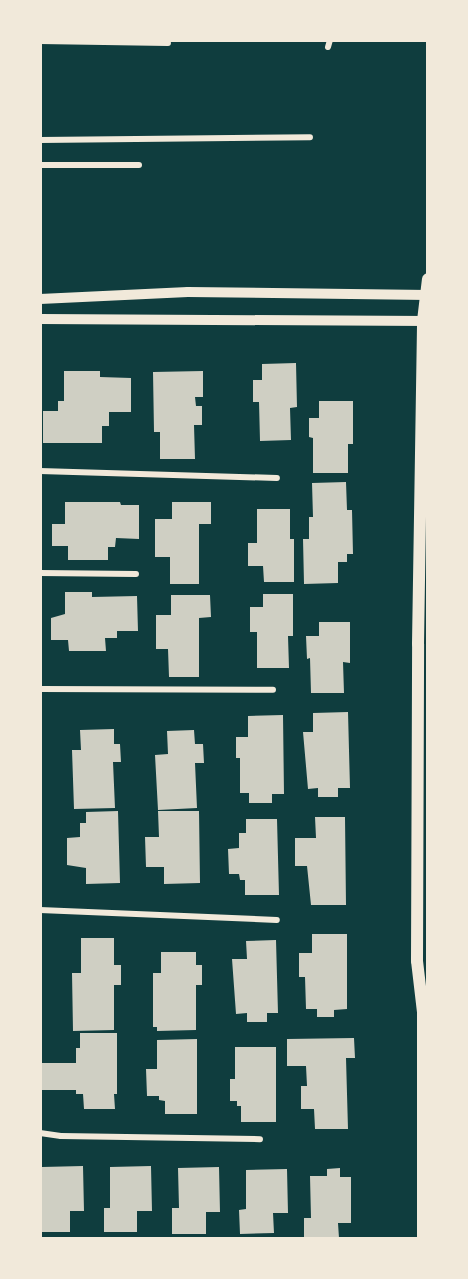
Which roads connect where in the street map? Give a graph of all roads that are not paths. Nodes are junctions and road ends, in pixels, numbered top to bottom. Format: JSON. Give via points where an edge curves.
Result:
{"nodes":[{"id":1,"x":40,"y":41,"type":"edge"},
{"id":2,"x":168,"y":43,"type":"dead end"},
{"id":3,"x":310,"y":137,"type":"dead end"},
{"id":4,"x":40,"y":140,"type":"edge"},
{"id":5,"x":40,"y":165,"type":"edge"},
{"id":6,"x":140,"y":165,"type":"dead end"},
{"id":7,"x":428,"y":279,"type":"edge"},
{"id":8,"x":426,"y":295,"type":"edge"},
{"id":9,"x":40,"y":299,"type":"edge"},
{"id":10,"x":40,"y":319,"type":"edge"},
{"id":11,"x":425,"y":321,"type":"edge"},
{"id":12,"x":40,"y":471,"type":"edge"},
{"id":13,"x":277,"y":478,"type":"dead end"},
{"id":14,"x":40,"y":573,"type":"edge"},
{"id":15,"x":136,"y":574,"type":"dead end"},
{"id":16,"x":40,"y":689,"type":"edge"},
{"id":17,"x":273,"y":690,"type":"dead end"},
{"id":18,"x":40,"y":910,"type":"edge"},
{"id":19,"x":276,"y":920,"type":"dead end"},
{"id":20,"x":428,"y":985,"type":"edge"},
{"id":21,"x":423,"y":1012,"type":"junction"},
{"id":22,"x":40,"y":1133,"type":"edge"},
{"id":23,"x":260,"y":1139,"type":"dead end"},
{"id":24,"x":423,"y":1239,"type":"edge"}],
"edges":[{"from":1,"to":2,"type":"street"},
{"from":3,"to":4,"type":"street"},
{"from":5,"to":6,"type":"street"},
{"from":7,"to":8,"type":"main road"},
{"from":8,"to":9,"type":"street","via":[[188,292]]},
{"from":8,"to":11,"type":"main road"},
{"from":10,"to":11,"type":"street"},
{"from":11,"to":21,"type":"main road","via":[[417,792],[417,961]]},
{"from":12,"to":13,"type":"street"},
{"from":14,"to":15,"type":"street"},
{"from":16,"to":17,"type":"street"},
{"from":18,"to":19,"type":"street"},
{"from":20,"to":21,"type":"main road"},
{"from":21,"to":24,"type":"main road"},
{"from":22,"to":23,"type":"street"}]}
